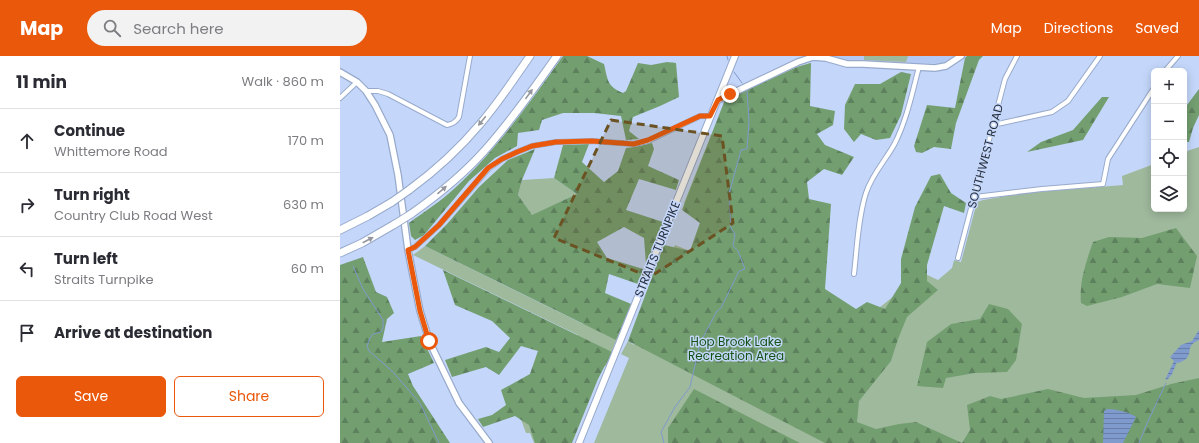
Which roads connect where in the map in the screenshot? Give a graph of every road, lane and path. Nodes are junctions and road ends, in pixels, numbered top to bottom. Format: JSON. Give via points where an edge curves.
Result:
{"nodes":[{"id":1,"x":470,"y":56,"type":"edge"},
{"id":2,"x":530,"y":56,"type":"edge"},
{"id":3,"x":557,"y":56,"type":"edge"},
{"id":4,"x":735,"y":56,"type":"edge"},
{"id":5,"x":961,"y":56,"type":"edge"},
{"id":6,"x":1017,"y":56,"type":"edge"},
{"id":7,"x":1100,"y":56,"type":"edge"},
{"id":8,"x":1178,"y":56,"type":"edge"},
{"id":9,"x":919,"y":67,"type":"junction"},
{"id":10,"x":1168,"y":68,"type":"edge"},
{"id":11,"x":340,"y":72,"type":"edge"},
{"id":12,"x":357,"y":82,"type":"junction"},
{"id":13,"x":366,"y":91,"type":"junction"},
{"id":14,"x":1151,"y":93,"type":"edge"},
{"id":15,"x":340,"y":98,"type":"edge"},
{"id":16,"x":718,"y":100,"type":"junction"},
{"id":17,"x":710,"y":116,"type":"junction"},
{"id":18,"x":994,"y":125,"type":"junction"},
{"id":19,"x":975,"y":197,"type":"junction"},
{"id":20,"x":340,"y":230,"type":"edge"},
{"id":21,"x":408,"y":250,"type":"junction"},
{"id":22,"x":340,"y":253,"type":"edge"},
{"id":23,"x":958,"y":258,"type":"dead end"},
{"id":24,"x":854,"y":274,"type":"dead end"},
{"id":25,"x":489,"y":443,"type":"edge"},
{"id":26,"x":579,"y":443,"type":"edge"}],
"edges":[{"from":1,"to":13,"type":"street","via":[[459,117],[451,124],[447,125],[388,94]]},
{"from":2,"to":20,"type":"highway","one_way":true,"bridge":true,"via":[[470,135],[435,170],[392,202]]},
{"from":22,"to":3,"type":"highway","one_way":true,"bridge":true,"via":[[411,214],[448,185],[486,150]]},
{"from":4,"to":16,"type":"main road","name":"STRAITS TURNPIKE"},
{"from":5,"to":9,"type":"main road","via":[[944,67]]},
{"from":6,"to":18,"type":"street","name":"SOUTHWEST ROAD","via":[[1005,79]]},
{"from":7,"to":18,"type":"street","via":[[1068,101],[1052,112]]},
{"from":8,"to":10,"type":"street"},
{"from":9,"to":16,"type":"main road","via":[[845,64],[818,57],[805,59]]},
{"from":9,"to":24,"type":"street","via":[[904,125],[872,178],[866,193]]},
{"from":11,"to":12,"type":"main road"},
{"from":12,"to":13,"type":"main road"},
{"from":12,"to":15,"type":"street"},
{"from":13,"to":21,"type":"main road","via":[[390,135]]},
{"from":14,"to":19,"type":"street","via":[[1108,159],[1103,184]]},
{"from":16,"to":17,"type":"main road","name":"STRAITS TURNPIKE"},
{"from":17,"to":21,"type":"street","via":[[700,116],[634,144],[556,142],[532,146],[517,152],[488,168],[439,225],[415,247]]},
{"from":17,"to":26,"type":"main road","name":"STRAITS TURNPIKE"},
{"from":18,"to":19,"type":"street","name":"SOUTHWEST ROAD"},
{"from":19,"to":23,"type":"street","name":"SOUTHWEST ROAD"},
{"from":21,"to":25,"type":"main road","via":[[420,311],[430,344],[459,403]]}]}
